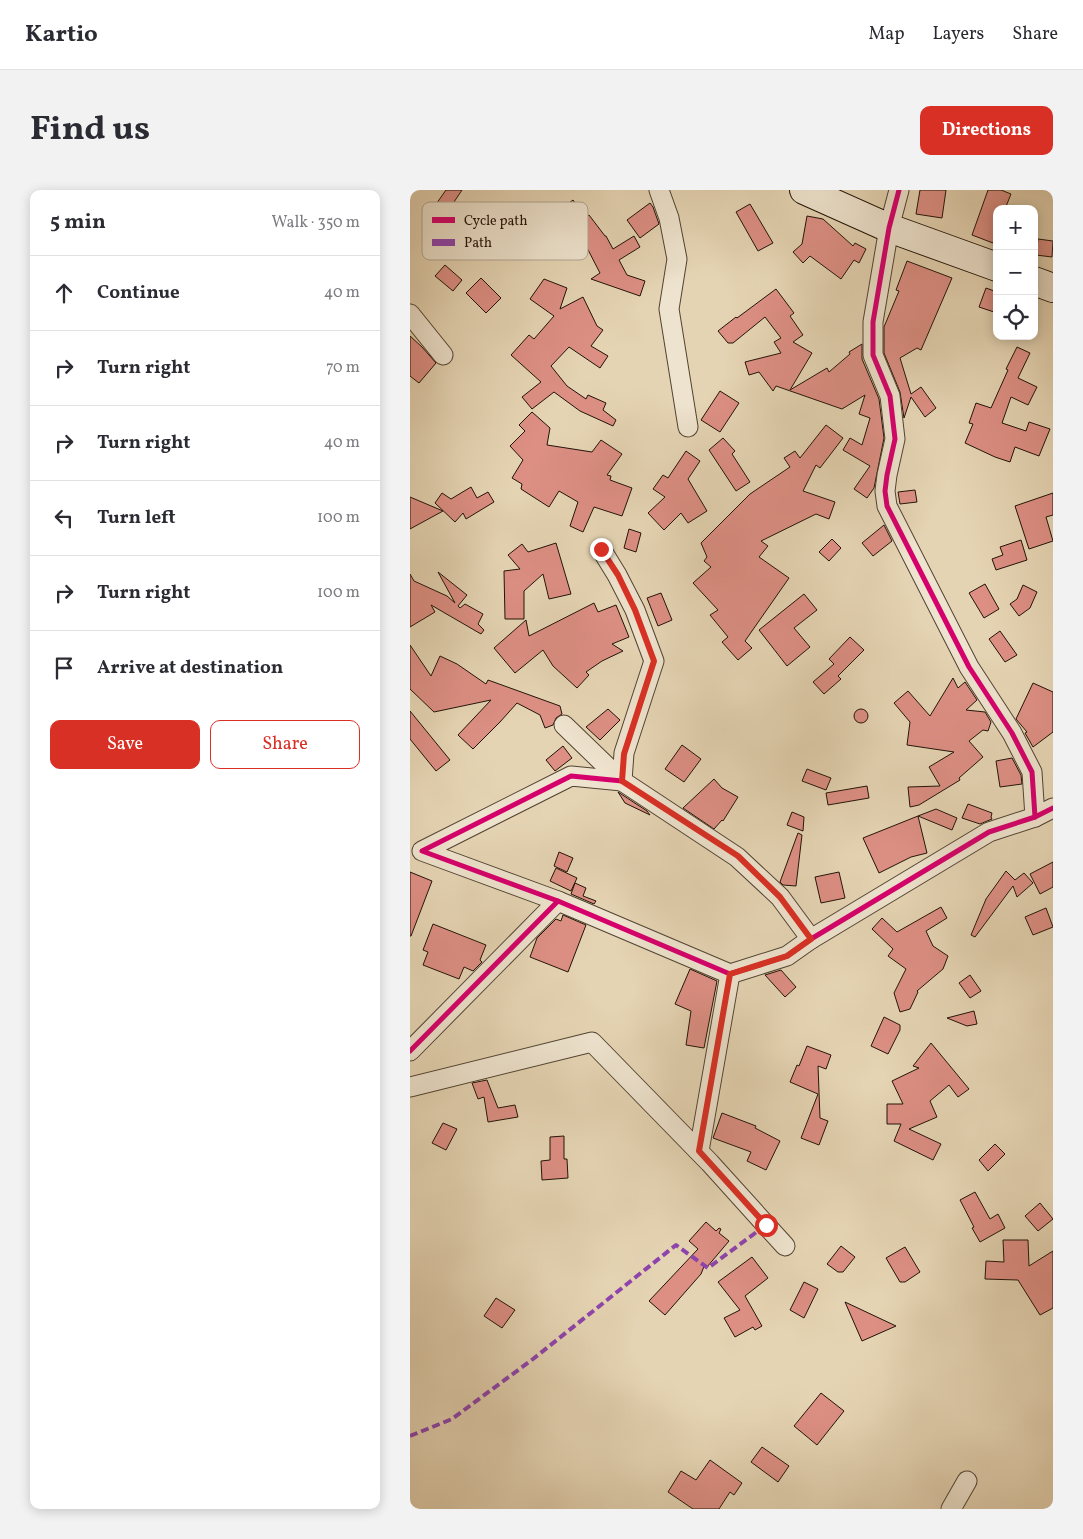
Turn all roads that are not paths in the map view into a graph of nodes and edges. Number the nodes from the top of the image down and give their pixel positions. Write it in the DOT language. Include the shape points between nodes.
graph roads {
  1 [pos="659,190"];
  2 [pos="804,190"];
  3 [pos="899,190"];
  4 [pos="889,228"];
  5 [pos="993,266"];
  6 [pos="1038,282"];
  7 [pos="1053,288"];
  8 [pos="410,314"];
  9 [pos="443,355"];
  10 [pos="688,427"];
  11 [pos="601,549"];
  12 [pos="564,725"];
  13 [pos="622,781"];
  14 [pos="1053,808"];
  15 [pos="1035,818"];
  16 [pos="416,849"];
  17 [pos="558,902"];
  18 [pos="811,939"];
  19 [pos="730,974"];
  20 [pos="410,1052"];
  21 [pos="410,1087"];
  22 [pos="699,1151"];
  23 [pos="786,1246"];
  24 [pos="967,1481"];
  25 [pos="951,1509"];
  1 -- 10 [label="street" via="669,218 677,259 669,309"];
  2 -- 4 [label="street"];
  3 -- 4 [label="street"];
  4 -- 5 [label="street"];
  4 -- 15 [label="street" via="873,322 872,355 890,396 895,439 885,491 887,506 969,667 1012,733 1032,772"];
  6 -- 7 [label="street"];
  8 -- 9 [label="street"];
  11 -- 13 [label="street" via="635,610 654,661 624,754"];
  12 -- 13 [label="street"];
  13 -- 16 [label="street" via="571,776"];
  13 -- 18 [label="street" via="738,856 780,897"];
  14 -- 15 [label="street"];
  15 -- 18 [label="street" via="989,832"];
  16 -- 17 [label="street"];
  17 -- 19 [label="street"];
  17 -- 20 [label="street"];
  18 -- 19 [label="street" via="787,956"];
  19 -- 22 [label="street"];
  21 -- 22 [label="street" via="592,1042"];
  22 -- 23 [label="street"];
  24 -- 25 [label="street"];
}
